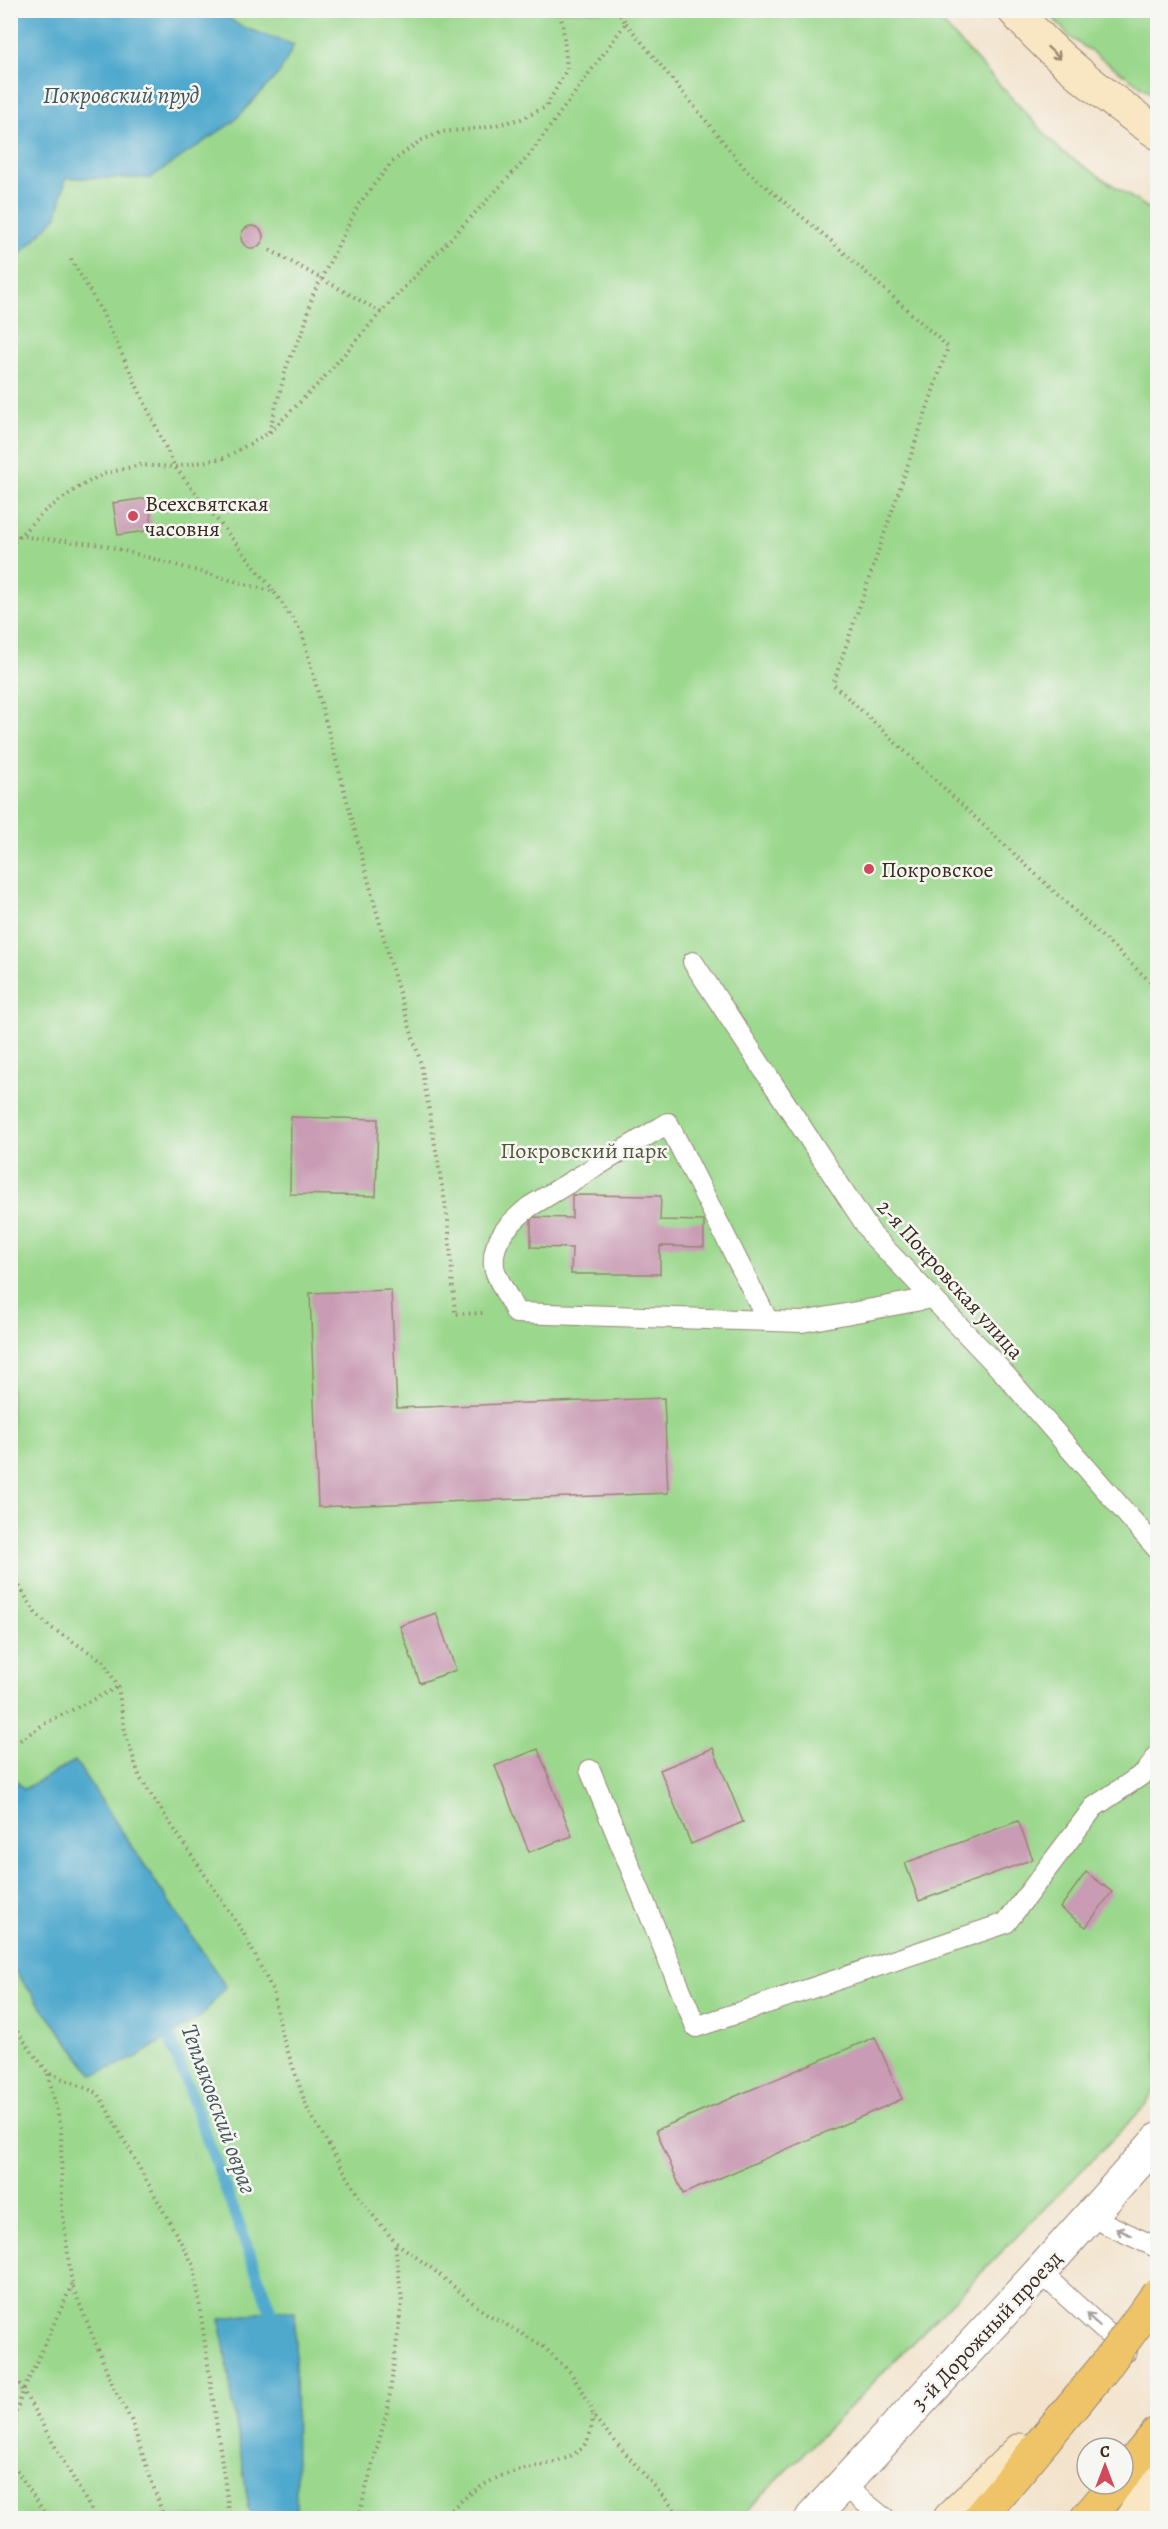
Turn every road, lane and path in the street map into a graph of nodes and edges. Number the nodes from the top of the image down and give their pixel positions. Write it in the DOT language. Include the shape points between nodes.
graph roads {
  1 [pos="559,10"];
  2 [pos="616,10"];
  3 [pos="1014,10"];
  4 [pos="626,23"];
  5 [pos="1158,133"];
  6 [pos="270,250"];
  7 [pos="71,259"];
  8 [pos="320,278"];
  9 [pos="381,312"];
  10 [pos="269,433"];
  11 [pos="176,467"];
  12 [pos="18,536"];
  13 [pos="10,546"];
  14 [pos="274,592"];
  15 [pos="693,962"];
  16 [pos="1158,989"];
  17 [pos="932,1298"];
  18 [pos="516,1313"];
  19 [pos="768,1321"];
  20 [pos="1158,1550"];
  21 [pos="10,1571"];
  22 [pos="118,1687"];
  23 [pos="10,1747"];
  24 [pos="1158,1755"];
  25 [pos="590,1770"];
  26 [pos="10,2022"];
  27 [pos="48,2073"];
  28 [pos="1158,2140"];
  29 [pos="1091,2217"];
  30 [pos="394,2242"];
  31 [pos="1158,2248"];
  32 [pos="1040,2272"];
  33 [pos="72,2285"];
  34 [pos="1158,2294"];
  35 [pos="10,2368"];
  36 [pos="1102,2369"];
  37 [pos="23,2391"];
  38 [pos="593,2416"];
  39 [pos="10,2429"];
  40 [pos="1158,2433"];
  41 [pos="10,2460"];
  42 [pos="1135,2461"];
  43 [pos="1158,2479"];
  44 [pos="842,2484"];
  45 [pos="1106,2496"];
  46 [pos="48,2518"];
  47 [pos="96,2518"];
  48 [pos="165,2518"];
  49 [pos="232,2518"];
  50 [pos="358,2518"];
  51 [pos="443,2518"];
  52 [pos="682,2518"];
  53 [pos="812,2518"];
  54 [pos="884,2518"];
  55 [pos="950,2518"];
  56 [pos="979,2518"];
  57 [pos="991,2518"];
  58 [pos="1087,2518"];
  59 [pos="1132,2518"];
  1 -- 8 [label="path" via="567,69 546,107 521,119 442,132 420,141 392,162 359,204"];
  2 -- 4 [label="path"];
  3 -- 5 [label="main road, one-way" via="1084,80"];
  4 -- 9 [label="path" via="527,158"];
  4 -- 16 [label="path" via="747,171 948,347 833,684"];
  6 -- 8 [label="path"];
  7 -- 11 [label="path" via="102,312"];
  8 -- 9 [label="path"];
  8 -- 10 [label="path" via="287,365"];
  9 -- 10 [label="path"];
  10 -- 11 [label="path" via="224,458"];
  11 -- 12 [label="path" via="140,465 103,474 61,500"];
  11 -- 14 [label="path"];
  12 -- 13 [label="path"];
  12 -- 14 [label="path" via="103,545"];
  14 -- 18 [label="path" via="302,633 421,1064 445,1198 455,1314"];
  15 -- 17 [label="lane, 2-я Покровская улица" via="873,1236"];
  17 -- 19 [label="lane" via="802,1322"];
  17 -- 20 [label="lane, 2-я Покровская улица" via="1002,1371"];
  18 -- 19 [label="lane"];
  18 -- 19 [label="lane" via="494,1267 497,1242 510,1223 529,1207 668,1123"];
  21 -- 22 [label="path" via="36,1614 103,1661"];
  22 -- 23 [label="path" via="44,1724"];
  22 -- 30 [label="path" via="125,1731 140,1778 243,1932 273,1991 282,2035 307,2108 363,2203"];
  24 -- 25 [label="lane" via="1146,1772 1094,1807 1006,1923 696,2027"];
  26 -- 27 [label="path"];
  27 -- 33 [label="path" via="61,2128 62,2208"];
  27 -- 49 [label="path" via="98,2093 195,2266"];
  28 -- 29 [label="street, 3-й Дорожный проезд"];
  31 -- 29 [label="lane, one-way"];
  29 -- 32 [label="street, 3-й Дорожный проезд"];
  30 -- 38 [label="path" via="484,2312 543,2346 571,2373"];
  30 -- 50 [label="path" via="402,2302 388,2408"];
  32 -- 44 [label="street, 3-й Дорожный проезд"];
  57 -- 32 [label="lane, one-way" via="1132,2355"];
  33 -- 37 [label="path"];
  33 -- 48 [label="path" via="131,2421"];
  34 -- 36 [label="main road, bridge"];
  35 -- 37 [label="path"];
  36 -- 55 [label="main road"];
  36 -- 56 [label="main road"];
  37 -- 39 [label="path"];
  37 -- 47 [label="path"];
  38 -- 51 [label="path" via="588,2440 570,2456 485,2484"];
  38 -- 52 [label="path"];
  40 -- 42 [label="main road"];
  41 -- 46 [label="path"];
  43 -- 59 [label="main road"];
  44 -- 53 [label="street, 3-й Дорожный проезд"];
  44 -- 54 [label="lane"];
  45 -- 58 [label="main road"];
}
